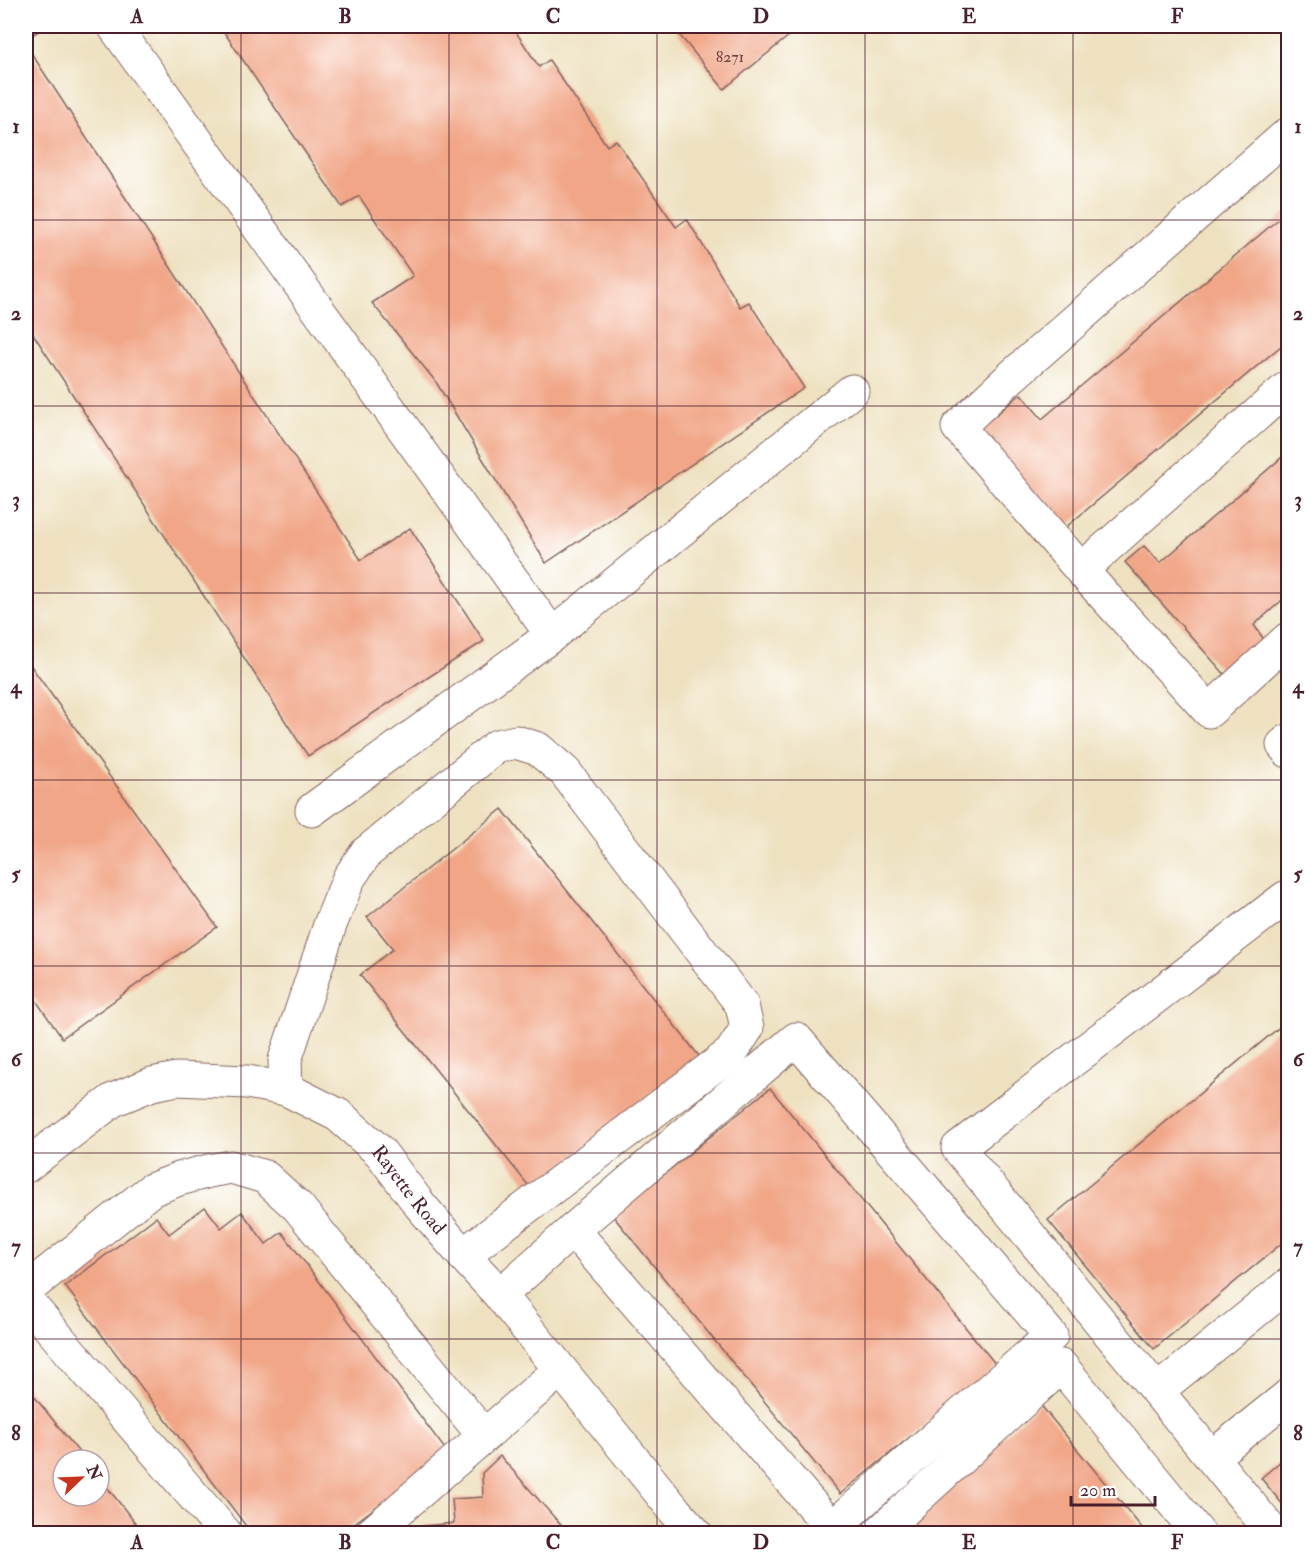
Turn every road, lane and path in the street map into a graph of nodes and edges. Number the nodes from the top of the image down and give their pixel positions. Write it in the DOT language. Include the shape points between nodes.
graph roads {
  1 [pos="114,26"];
  2 [pos="1288,134"];
  3 [pos="1288,387"];
  4 [pos="852,391"];
  5 [pos="1081,570"];
  6 [pos="552,635"];
  7 [pos="1288,639"];
  8 [pos="1288,741"];
  9 [pos="1288,751"];
  10 [pos="312,810"];
  11 [pos="1288,902"];
  12 [pos="286,1089"];
  13 [pos="26,1166"];
  14 [pos="573,1230"];
  15 [pos="462,1255"];
  16 [pos="1288,1285"];
  17 [pos="26,1290"];
  18 [pos="501,1295"];
  19 [pos="26,1300"];
  20 [pos="561,1370"];
  21 [pos="1158,1391"];
  22 [pos="1288,1396"];
  23 [pos="484,1436"];
  24 [pos="1212,1457"];
  25 [pos="220,1531"];
  26 [pos="830,1531"];
  27 [pos="370,1533"];
  28 [pos="696,1533"];
  29 [pos="878,1533"];
  30 [pos="1199,1533"];
  31 [pos="1274,1533"];
  1 -- 6 [label="street"];
  2 -- 5 [label="street" via="958,427"];
  3 -- 5 [label="street"];
  4 -- 6 [label="street"];
  5 -- 7 [label="street" via="1209,711"];
  6 -- 10 [label="street"];
  8 -- 9 [label="street" via="1283,745"];
  11 -- 21 [label="street" via="1285,898 958,1148"];
  12 -- 13 [label="street, Rayette Road" via="209,1080 177,1079 152,1084 113,1100"];
  12 -- 15 [label="street, Rayette Road" via="338,1115 380,1152"];
  12 -- 15 [label="street" via="285,1060 319,958 349,878 366,854 497,746 516,742 538,749 565,772 742,1005 747,1028 731,1053"];
  14 -- 18 [label="street"];
  14 -- 26 [label="street"];
  14 -- 26 [label="street" via="796,1040 1051,1336"];
  15 -- 18 [label="street, Rayette Road"];
  16 -- 21 [label="street"];
  17 -- 23 [label="street" via="151,1190 231,1167 265,1177 298,1207"];
  18 -- 20 [label="street, Rayette Road"];
  19 -- 25 [label="street"];
  20 -- 23 [label="street"];
  20 -- 28 [label="street, Rayette Road"];
  21 -- 24 [label="street"];
  22 -- 24 [label="street"];
  23 -- 27 [label="street"];
  24 -- 31 [label="street"];
  29 -- 30 [label="street" via="1061,1366"];
}
